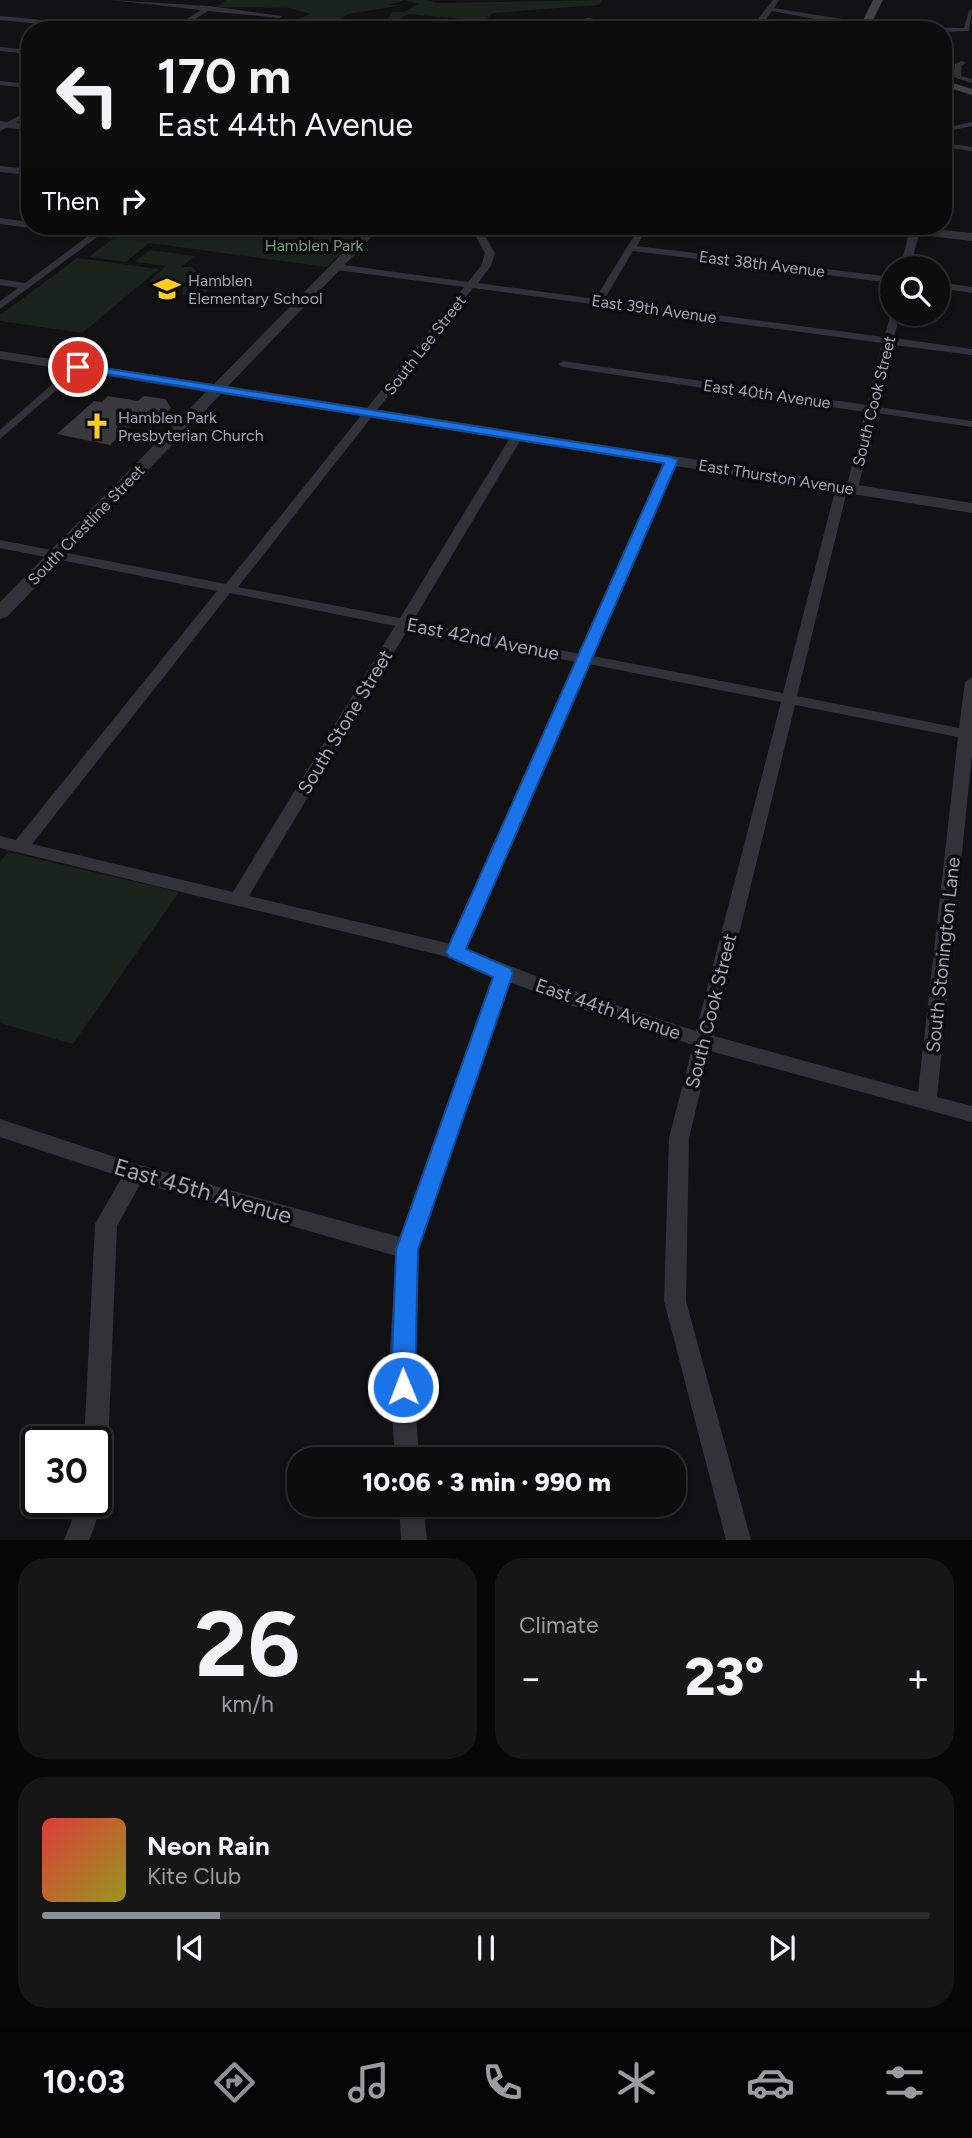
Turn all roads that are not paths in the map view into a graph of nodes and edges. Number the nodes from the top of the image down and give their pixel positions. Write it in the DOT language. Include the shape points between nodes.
graph roads {
  1 [pos="114,0"];
  2 [pos="224,0"];
  3 [pos="776,0"];
  4 [pos="878,0"];
  5 [pos="208,9"];
  6 [pos="770,9"];
  7 [pos="972,11"];
  8 [pos="279,16"];
  9 [pos="0,18"];
  10 [pos="32,21"];
  11 [pos="188,21"];
  12 [pos="760,21"];
  13 [pos="833,21"];
  14 [pos="870,21"];
  15 [pos="952,30"];
  16 [pos="0,48"];
  17 [pos="21,50"];
  18 [pos="962,63"];
  19 [pos="0,83"];
  20 [pos="21,85"];
  21 [pos="952,86"];
  22 [pos="971,87"];
  23 [pos="21,117"];
  24 [pos="972,124"];
  25 [pos="3,126"];
  26 [pos="21,127"];
  27 [pos="952,128"];
  28 [pos="952,146"];
  29 [pos="972,149"];
  30 [pos="0,169"];
  31 [pos="21,171"];
  32 [pos="0,221"];
  33 [pos="21,224"];
  34 [pos="952,234"];
  35 [pos="95,235"];
  36 [pos="367,235"];
  37 [pos="480,235"];
  38 [pos="639,235"];
  39 [pos="913,235"];
  40 [pos="972,237"];
  41 [pos="631,248"];
  42 [pos="908,256"];
  43 [pos="337,267"];
  44 [pos="880,279"];
  45 [pos="0,282"];
  46 [pos="472,285"];
  47 [pos="26,286"];
  48 [pos="950,287"];
  49 [pos="972,290"];
  50 [pos="598,302"];
  51 [pos="0,306"];
  52 [pos="892,326"];
  53 [pos="889,341"];
  54 [pos="972,352"];
  55 [pos="0,355"];
  56 [pos="563,364"];
  57 [pos="78,367"];
  58 [pos="218,389"];
  59 [pos="871,409"];
  60 [pos="371,413"];
  61 [pos="972,424"];
  62 [pos="0,436"];
  63 [pos="517,436"];
  64 [pos="671,460"];
  65 [pos="847,488"];
  66 [pos="972,508"];
  67 [pos="0,544"];
  68 [pos="58,555"];
  69 [pos="227,589"];
  70 [pos="0,613"];
  71 [pos="404,623"];
  72 [pos="585,659"];
  73 [pos="972,682"];
  74 [pos="789,699"];
  75 [pos="967,734"];
  76 [pos="0,842"];
  77 [pos="20,847"];
  78 [pos="237,900"];
  79 [pos="456,952"];
  80 [pos="503,973"];
  81 [pos="703,1041"];
  82 [pos="927,1102"];
  83 [pos="972,1114"];
  84 [pos="0,1128"];
  85 [pos="136,1173"];
  86 [pos="407,1250"];
  87 [pos="97,1426"];
  88 [pos="406,1447"];
  89 [pos="84,1517"];
  90 [pos="412,1517"];
  91 [pos="76,1539"];
  92 [pos="414,1539"];
  93 [pos="739,1539"];
  1 -- 5 [label="street"];
  2 -- 5 [label="street"];
  3 -- 6 [label="street"];
  4 -- 14 [label="main road"];
  5 -- 8 [label="street"];
  5 -- 11 [label="street"];
  6 -- 12 [label="street"];
  6 -- 13 [label="street"];
  7 -- 15 [label="street" via="964,31"];
  9 -- 10 [label="street"];
  16 -- 17 [label="street"];
  18 -- 22 [label="street" via="957,77"];
  19 -- 20 [label="street"];
  21 -- 22 [label="main road"];
  23 -- 25 [label="street"];
  24 -- 27 [label="street"];
  25 -- 26 [label="street"];
  28 -- 29 [label="street"];
  30 -- 31 [label="street"];
  32 -- 33 [label="street"];
  34 -- 40 [label="street"];
  35 -- 47 [label="street"];
  36 -- 43 [label="street, South Crestline Street"];
  37 -- 46 [label="street, South Lee Street" via="490,253"];
  38 -- 41 [label="street"];
  39 -- 42 [label="street"];
  41 -- 44 [label="street, East 38th Avenue"];
  41 -- 50 [label="street"];
  43 -- 46 [label="street, East 39th Avenue"];
  43 -- 58 [label="street, South Crestline Street"];
  45 -- 47 [label="street"];
  46 -- 50 [label="street, East 39th Avenue"];
  46 -- 60 [label="street, South Lee Street"];
  47 -- 51 [label="street"];
  48 -- 49 [label="street"];
  50 -- 53 [label="street, East 39th Avenue"];
  52 -- 53 [label="street, South Cook Street"];
  53 -- 54 [label="street, East 39th Avenue"];
  53 -- 59 [label="street, South Cook Street"];
  55 -- 57 [label="street, East Thurston Avenue"];
  56 -- 59 [label="street, East 40th Avenue"];
  57 -- 58 [label="street, East Thurston Avenue"];
  57 -- 62 [label="street"];
  58 -- 60 [label="street, East Thurston Avenue"];
  58 -- 68 [label="street, South Crestline Street"];
  59 -- 61 [label="street, East 40th Avenue"];
  59 -- 65 [label="street, South Cook Street"];
  60 -- 63 [label="street, East Thurston Avenue"];
  60 -- 69 [label="street, South Lee Street"];
  63 -- 64 [label="street, East Thurston Avenue"];
  63 -- 71 [label="street, South Stone Street"];
  64 -- 65 [label="street, East Thurston Avenue"];
  64 -- 72 [label="street"];
  65 -- 66 [label="street, East Thurston Avenue"];
  65 -- 74 [label="street, South Cook Street"];
  67 -- 68 [label="street, East 42nd Avenue"];
  68 -- 69 [label="street, East 42nd Avenue"];
  68 -- 70 [label="street, South Crestline Street"];
  69 -- 71 [label="street, East 42nd Avenue"];
  69 -- 77 [label="street, South Lee Street"];
  71 -- 72 [label="street, East 42nd Avenue"];
  71 -- 78 [label="street, South Stone Street"];
  72 -- 74 [label="street, East 42nd Avenue"];
  72 -- 79 [label="street"];
  73 -- 75 [label="street, South Stonington Lane"];
  74 -- 75 [label="street, East 42nd Avenue"];
  74 -- 81 [label="street, South Cook Street"];
  75 -- 82 [label="street, South Stonington Lane"];
  76 -- 77 [label="street, East 44th Avenue"];
  77 -- 78 [label="street, East 44th Avenue"];
  78 -- 79 [label="street, East 44th Avenue"];
  79 -- 80 [label="street, East 44th Avenue"];
  80 -- 81 [label="street, East 44th Avenue"];
  80 -- 86 [label="street"];
  81 -- 82 [label="street, East 44th Avenue"];
  81 -- 93 [label="street, South Cook Street" via="680,1138 675,1301"];
  82 -- 83 [label="street, East 44th Avenue"];
  84 -- 85 [label="street, East 45th Avenue"];
  85 -- 86 [label="street, East 45th Avenue"];
  85 -- 87 [label="street" via="106,1224"];
  86 -- 88 [label="street" via="401,1363"];
  89 -- 91 [label="street"];
  90 -- 92 [label="street"];
}
